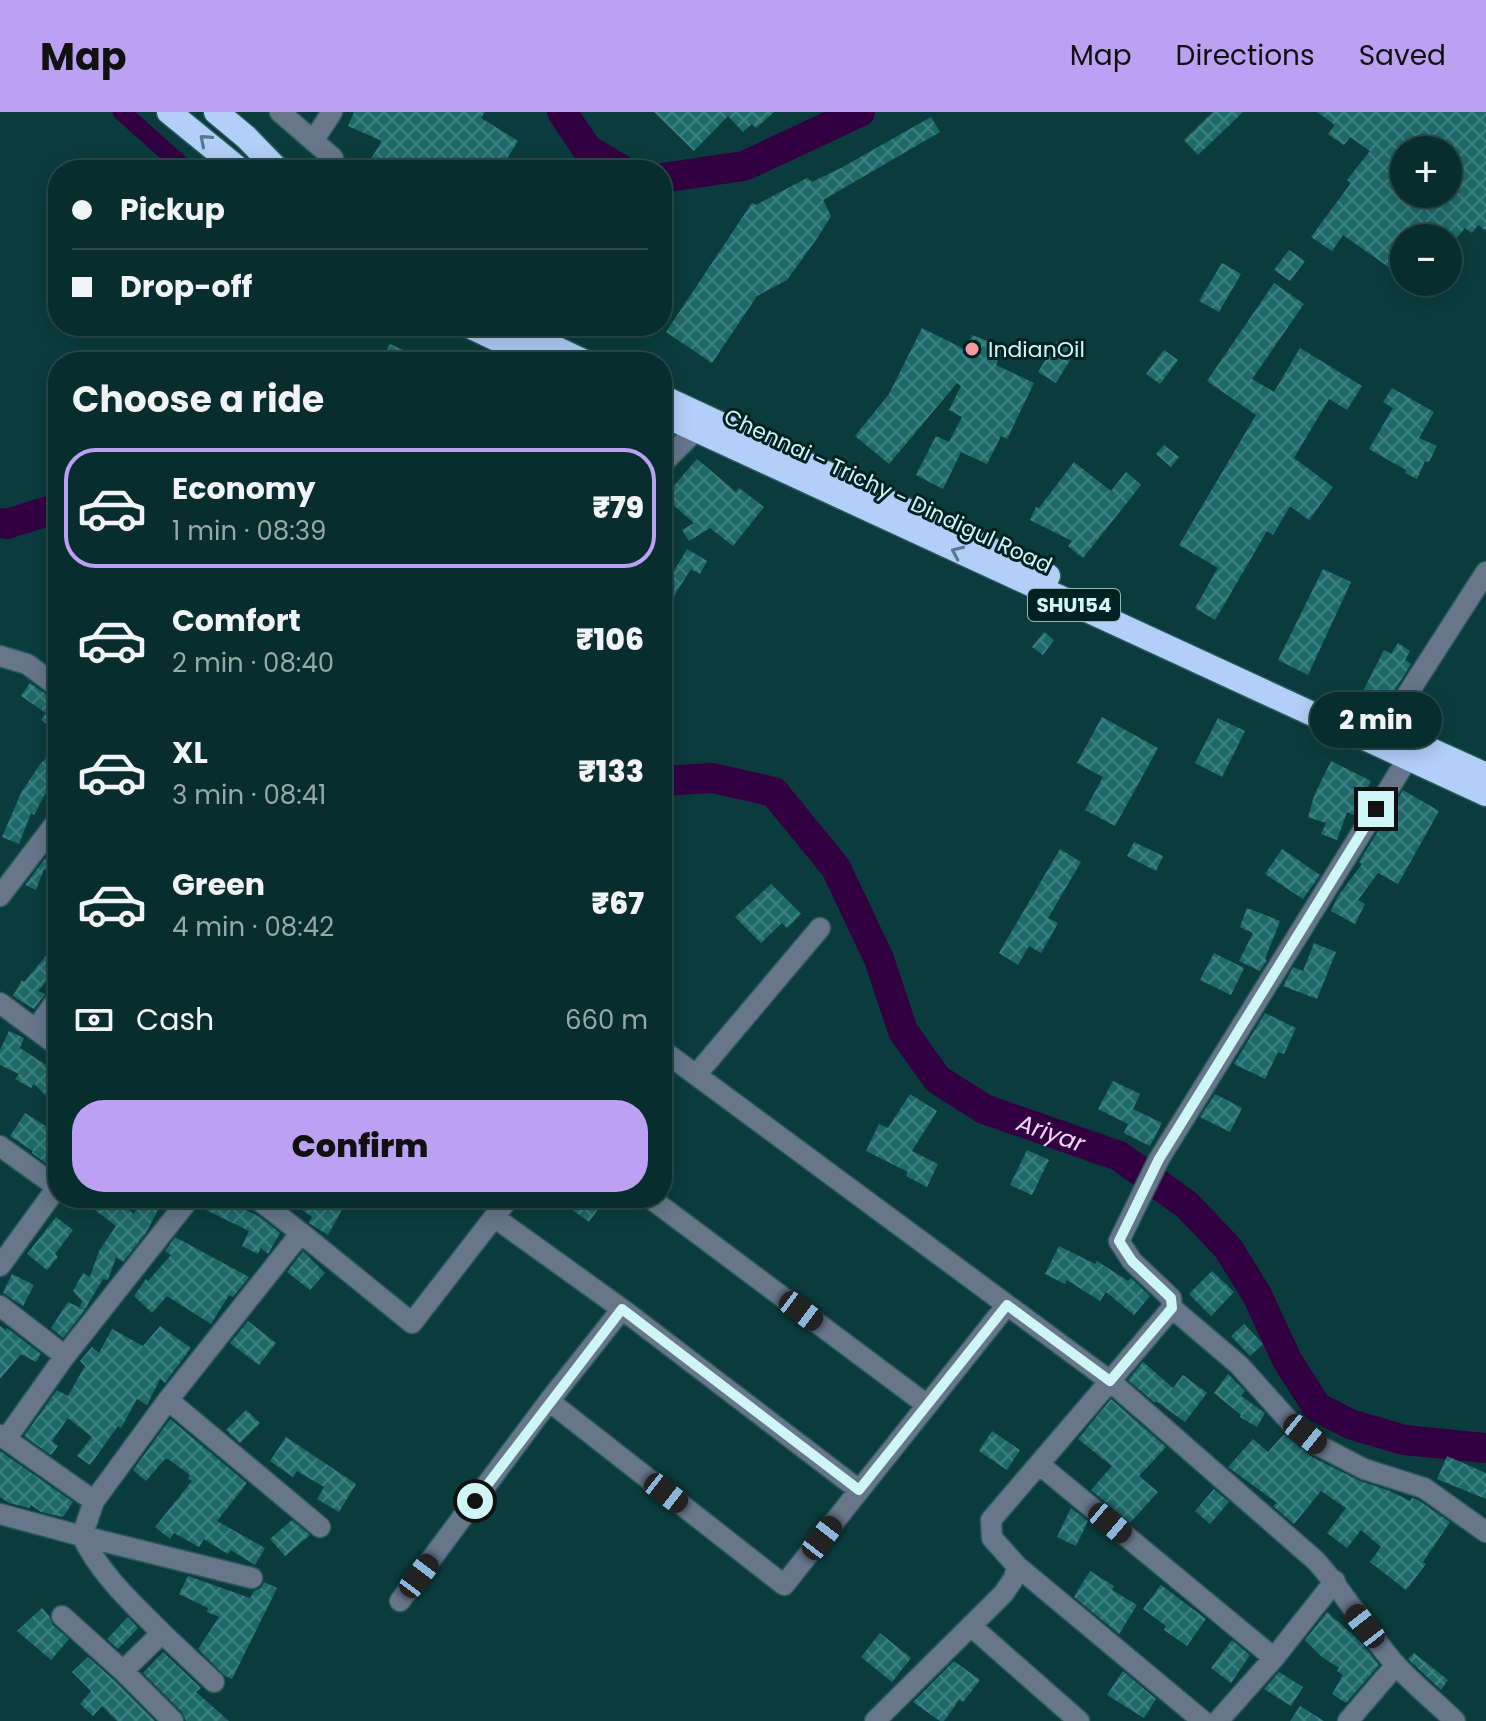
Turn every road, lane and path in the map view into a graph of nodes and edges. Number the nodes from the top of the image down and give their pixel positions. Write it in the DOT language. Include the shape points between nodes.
graph roads {
  1 [pos="169,112"];
  2 [pos="216,112"];
  3 [pos="280,112"];
  4 [pos="332,112"];
  5 [pos="313,141"];
  6 [pos="228,160"];
  7 [pos="268,160"];
  8 [pos="332,160"];
  9 [pos="490,336"];
  10 [pos="530,336"];
  11 [pos="524,352"];
  12 [pos="564,352"];
  13 [pos="672,404"];
  14 [pos="672,416"];
  15 [pos="700,423"];
  16 [pos="672,453"];
  17 [pos="1486,572"];
  18 [pos="1468,602"];
  19 [pos="1486,614"];
  20 [pos="0,656"];
  21 [pos="48,680"];
  22 [pos="1385,729"];
  23 [pos="1408,758"];
  24 [pos="1486,775"];
  25 [pos="1486,794"];
  26 [pos="48,833"];
  27 [pos="0,896"];
  28 [pos="820,928"];
  29 [pos="0,1003"];
  30 [pos="48,1012"];
  31 [pos="36,1029"];
  32 [pos="48,1038"];
  33 [pos="672,1057"];
  34 [pos="696,1075"];
  35 [pos="0,1146"];
  36 [pos="48,1180"];
  37 [pos="48,1201"];
  38 [pos="182,1208"];
  39 [pos="280,1208"];
  40 [pos="501,1208"];
  41 [pos="663,1208"];
  42 [pos="494,1217"];
  43 [pos="301,1233"];
  44 [pos="1,1264"];
  45 [pos="1007,1305"];
  46 [pos="0,1306"];
  47 [pos="1172,1308"];
  48 [pos="622,1309"];
  49 [pos="65,1356"];
  50 [pos="1110,1381"];
  51 [pos="168,1400"];
  52 [pos="549,1401"];
  53 [pos="927,1405"];
  54 [pos="3,1437"];
  55 [pos="1040,1465"];
  56 [pos="859,1490"];
  57 [pos="94,1501"];
  58 [pos="0,1514"];
  59 [pos="320,1527"];
  60 [pos="1486,1532"];
  61 [pos="82,1536"];
  62 [pos="1017,1566"];
  63 [pos="252,1578"];
  64 [pos="1335,1581"];
  65 [pos="400,1601"];
  66 [pos="62,1616"];
  67 [pos="971,1626"];
  68 [pos="162,1633"];
  69 [pos="1274,1658"];
  70 [pos="1396,1665"];
  71 [pos="123,1671"];
  72 [pos="214,1682"];
  73 [pos="1070,1718"];
  74 [pos="173,1721"];
  75 [pos="875,1721"];
  76 [pos="1203,1721"];
  77 [pos="1218,1721"];
  78 [pos="1348,1721"];
  79 [pos="1455,1721"];
  6 -- 1 [label="highway, one-way"];
  2 -- 7 [label="highway"];
  3 -- 5 [label="street"];
  4 -- 5 [label="street"];
  5 -- 8 [label="street"];
  9 -- 11 [label="highway"];
  10 -- 12 [label="highway"];
  13 -- 15 [label="highway, Chennai - Trichy - Dindigul Road"];
  14 -- 15 [label="highway, Chennai - Trichy - Dindigul Road / SHU154"];
  15 -- 16 [label="street"];
  15 -- 22 [label="highway, Chennai - Trichy - Dindigul Road"];
  23 -- 15 [label="highway, Chennai - Trichy - Dindigul Road / SHU154, one-way"];
  17 -- 18 [label="street"];
  18 -- 19 [label="street"];
  18 -- 22 [label="street"];
  20 -- 21 [label="street" via="27,664"];
  22 -- 24 [label="highway, Chennai - Trichy - Dindigul Road"];
  23 -- 25 [label="highway, Chennai - Trichy - Dindigul Road / SHU154"];
  23 -- 47 [label="street" via="1159,1159 1119,1241 1171,1298"];
  26 -- 27 [label="street"];
  28 -- 34 [label="street"];
  29 -- 31 [label="street"];
  30 -- 31 [label="street"];
  31 -- 32 [label="street"];
  33 -- 34 [label="street"];
  34 -- 45 [label="street"];
  35 -- 36 [label="street"];
  37 -- 44 [label="street"];
  38 -- 49 [label="street"];
  39 -- 43 [label="street"];
  40 -- 42 [label="street"];
  41 -- 53 [label="street"];
  42 -- 43 [label="street" via="412,1323"];
  42 -- 48 [label="street"];
  43 -- 51 [label="street"];
  45 -- 50 [label="street"];
  45 -- 53 [label="street"];
  46 -- 49 [label="street"];
  47 -- 50 [label="street"];
  47 -- 60 [label="street" via="1239,1365 1318,1445 1364,1469 1424,1488"];
  48 -- 52 [label="street"];
  48 -- 56 [label="street"];
  49 -- 54 [label="street"];
  50 -- 55 [label="street"];
  50 -- 64 [label="street"];
  51 -- 57 [label="street"];
  51 -- 59 [label="street"];
  52 -- 56 [label="street" via="784,1585"];
  52 -- 65 [label="street"];
  53 -- 56 [label="street"];
  54 -- 57 [label="street"];
  55 -- 62 [label="street" via="991,1520 992,1538"];
  55 -- 69 [label="street"];
  57 -- 61 [label="street"];
  58 -- 61 [label="street"];
  61 -- 63 [label="street"];
  61 -- 68 [label="street" via="92,1558"];
  62 -- 67 [label="street" via="1004,1593"];
  62 -- 76 [label="street"];
  64 -- 69 [label="street"];
  64 -- 70 [label="street"];
  66 -- 71 [label="street"];
  67 -- 73 [label="street"];
  67 -- 75 [label="street"];
  68 -- 71 [label="street"];
  68 -- 72 [label="street"];
  69 -- 77 [label="street"];
  70 -- 78 [label="street"];
  70 -- 79 [label="street"];
  71 -- 74 [label="street"];
}
